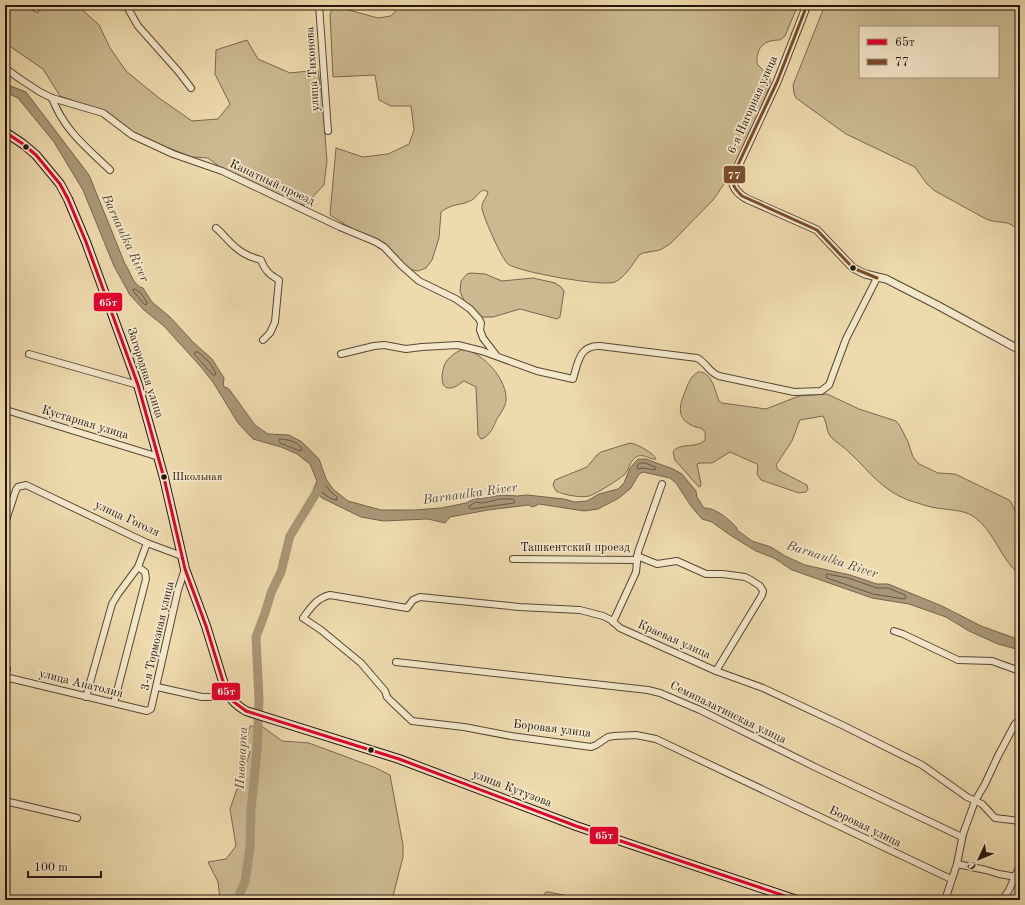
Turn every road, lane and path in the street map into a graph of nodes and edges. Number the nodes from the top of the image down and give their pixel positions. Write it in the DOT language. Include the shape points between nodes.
graph roads {
  1 [pos="126,5"];
  2 [pos="319,5"];
  3 [pos="807,5"];
  4 [pos="5,68"];
  5 [pos="191,88"];
  6 [pos="52,98"];
  7 [pos="328,131"];
  8 [pos="5,132"];
  9 [pos="110,170"];
  10 [pos="216,228"];
  11 [pos="877,278"];
  12 [pos="264,340"];
  13 [pos="1020,350"];
  14 [pos="29,354"];
  15 [pos="341,354"];
  16 [pos="497,357"];
  17 [pos="138,385"];
  18 [pos="6,410"];
  19 [pos="159,457"];
  20 [pos="662,484"];
  21 [pos="5,522"];
  22 [pos="147,543"];
  23 [pos="182,556"];
  24 [pos="637,558"];
  25 [pos="513,559"];
  26 [pos="138,566"];
  27 [pos="185,569"];
  28 [pos="303,618"];
  29 [pos="613,622"];
  30 [pos="894,631"];
  31 [pos="396,662"];
  32 [pos="5,667"];
  33 [pos="716,671"];
  34 [pos="1020,672"];
  35 [pos="5,677"];
  36 [pos="157,687"];
  37 [pos="226,691"];
  38 [pos="86,697"];
  39 [pos="114,703"];
  40 [pos="151,709"];
  41 [pos="1020,719"];
  42 [pos="5,800"];
  43 [pos="975,801"];
  44 [pos="76,818"];
  45 [pos="1020,821"];
  46 [pos="962,837"];
  47 [pos="957,864"];
  48 [pos="1020,865"];
  49 [pos="1017,878"];
  50 [pos="951,879"];
  51 [pos="797,900"];
  52 [pos="946,900"];
  53 [pos="1002,900"];
  1 -- 5 [label="street" via="138,26"];
  2 -- 7 [label="street, улица Тихонова"];
  3 -- 11 [label="street, 6-я Нагорная улица" via="777,82 732,182 742,196 818,230 853,268"];
  4 -- 6 [label="street, Канатный проезд"];
  6 -- 9 [label="street" via="74,136"];
  6 -- 16 [label="street, Канатный проезд" via="103,113 132,136 222,171 376,242 419,281 456,299 470,309 481,323 483,338"];
  8 -- 17 [label="main road, Загородная улица" via="36,155 60,184 68,199"];
  10 -- 12 [label="street" via="248,257 261,260 271,276 279,280 275,322"];
  11 -- 13 [label="street" via="886,279"];
  11 -- 16 [label="street" via="846,339 828,385 821,391 794,392 719,376 697,358 600,346 585,349 573,379 537,371"];
  14 -- 17 [label="street"];
  15 -- 16 [label="street" via="384,345 406,349 458,345"];
  17 -- 19 [label="main road, Загородная улица"];
  18 -- 19 [label="street, Кустарная улица"];
  19 -- 23 [label="main road, Загородная улица"];
  20 -- 24 [label="street"];
  21 -- 22 [label="street, улица Гоголя" via="16,490 22,486 30,487"];
  22 -- 23 [label="street, улица Гоголя"];
  22 -- 26 [label="street"];
  23 -- 27 [label="main road"];
  24 -- 25 [label="street, Ташкентский проезд"];
  24 -- 29 [label="street" via="636,572"];
  24 -- 33 [label="street, Ташкентский проезд" via="657,564 677,561 706,574 745,577 760,586 763,592"];
  26 -- 38 [label="street" via="112,604"];
  26 -- 39 [label="street" via="145,572 146,579"];
  27 -- 36 [label="street, 3-я Тормозная улица"];
  27 -- 37 [label="main road"];
  28 -- 29 [label="street, Краевая улица" via="316,602 323,597 334,595 408,608 413,600 420,597 580,610 599,614"];
  28 -- 50 [label="street, Боровая улица" via="361,663 386,691 387,697 412,721 591,747 614,736 636,735 656,739"];
  29 -- 33 [label="street, Краевая улица" via="620,628"];
  30 -- 34 [label="street" via="958,660 992,661"];
  31 -- 46 [label="street, Семипалатинская улица" via="660,693"];
  32 -- 35 [label="street"];
  33 -- 43 [label="street, Краевая улица" via="763,688 914,760"];
  35 -- 38 [label="street, улица Анатолия"];
  36 -- 37 [label="street" via="202,697 213,697"];
  36 -- 40 [label="street, 3-я Тормозная улица"];
  37 -- 51 [label="main road, улица Кутузова" via="237,706 246,711 399,759 576,826"];
  38 -- 39 [label="street, улица Анатолия"];
  39 -- 40 [label="street, улица Анатолия" via="147,711"];
  41 -- 43 [label="street"];
  42 -- 44 [label="street"];
  43 -- 45 [label="street, Краевая улица" via="982,804 995,818"];
  43 -- 46 [label="street"];
  46 -- 47 [label="street"];
  47 -- 49 [label="street"];
  47 -- 50 [label="street"];
  48 -- 49 [label="street"];
  49 -- 53 [label="street"];
  50 -- 52 [label="street"];
}
